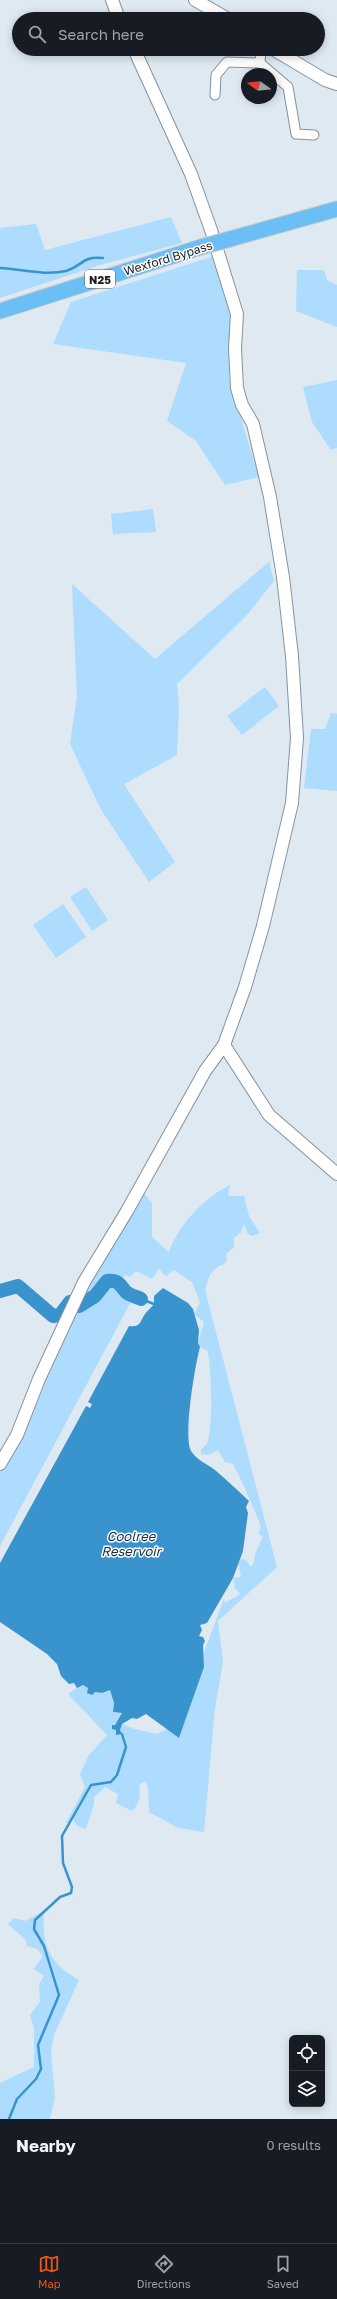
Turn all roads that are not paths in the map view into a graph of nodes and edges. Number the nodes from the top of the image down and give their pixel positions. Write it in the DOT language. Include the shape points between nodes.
graph roads {
  1 [pos="112,0"];
  2 [pos="195,0"];
  3 [pos="116,12"];
  4 [pos="216,12"];
  5 [pos="137,56"];
  6 [pos="261,56"];
  7 [pos="285,56"];
  8 [pos="260,63"];
  9 [pos="337,84"];
  10 [pos="215,95"];
  11 [pos="314,135"];
  12 [pos="337,209"];
  13 [pos="0,311"];
  14 [pos="224,1045"];
  15 [pos="337,1174"];
  16 [pos="0,1464"];
  1 -- 3 [label="street"];
  2 -- 4 [label="street"];
  5 -- 14 [label="street" via="191,174 234,301 237,314 237,388 252,424 270,497 292,656 297,738 292,803 246,987"];
  6 -- 8 [label="street"];
  7 -- 9 [label="street" via="325,80"];
  8 -- 10 [label="street" via="227,62 216,75"];
  8 -- 11 [label="street" via="288,87 296,134"];
  12 -- 13 [label="highway, Wexford Bypass / N25, bridge" via="201,247"];
  14 -- 15 [label="street" via="269,1115"];
  14 -- 16 [label="street" via="205,1071 127,1212 84,1282 39,1379 17,1435"];
}
